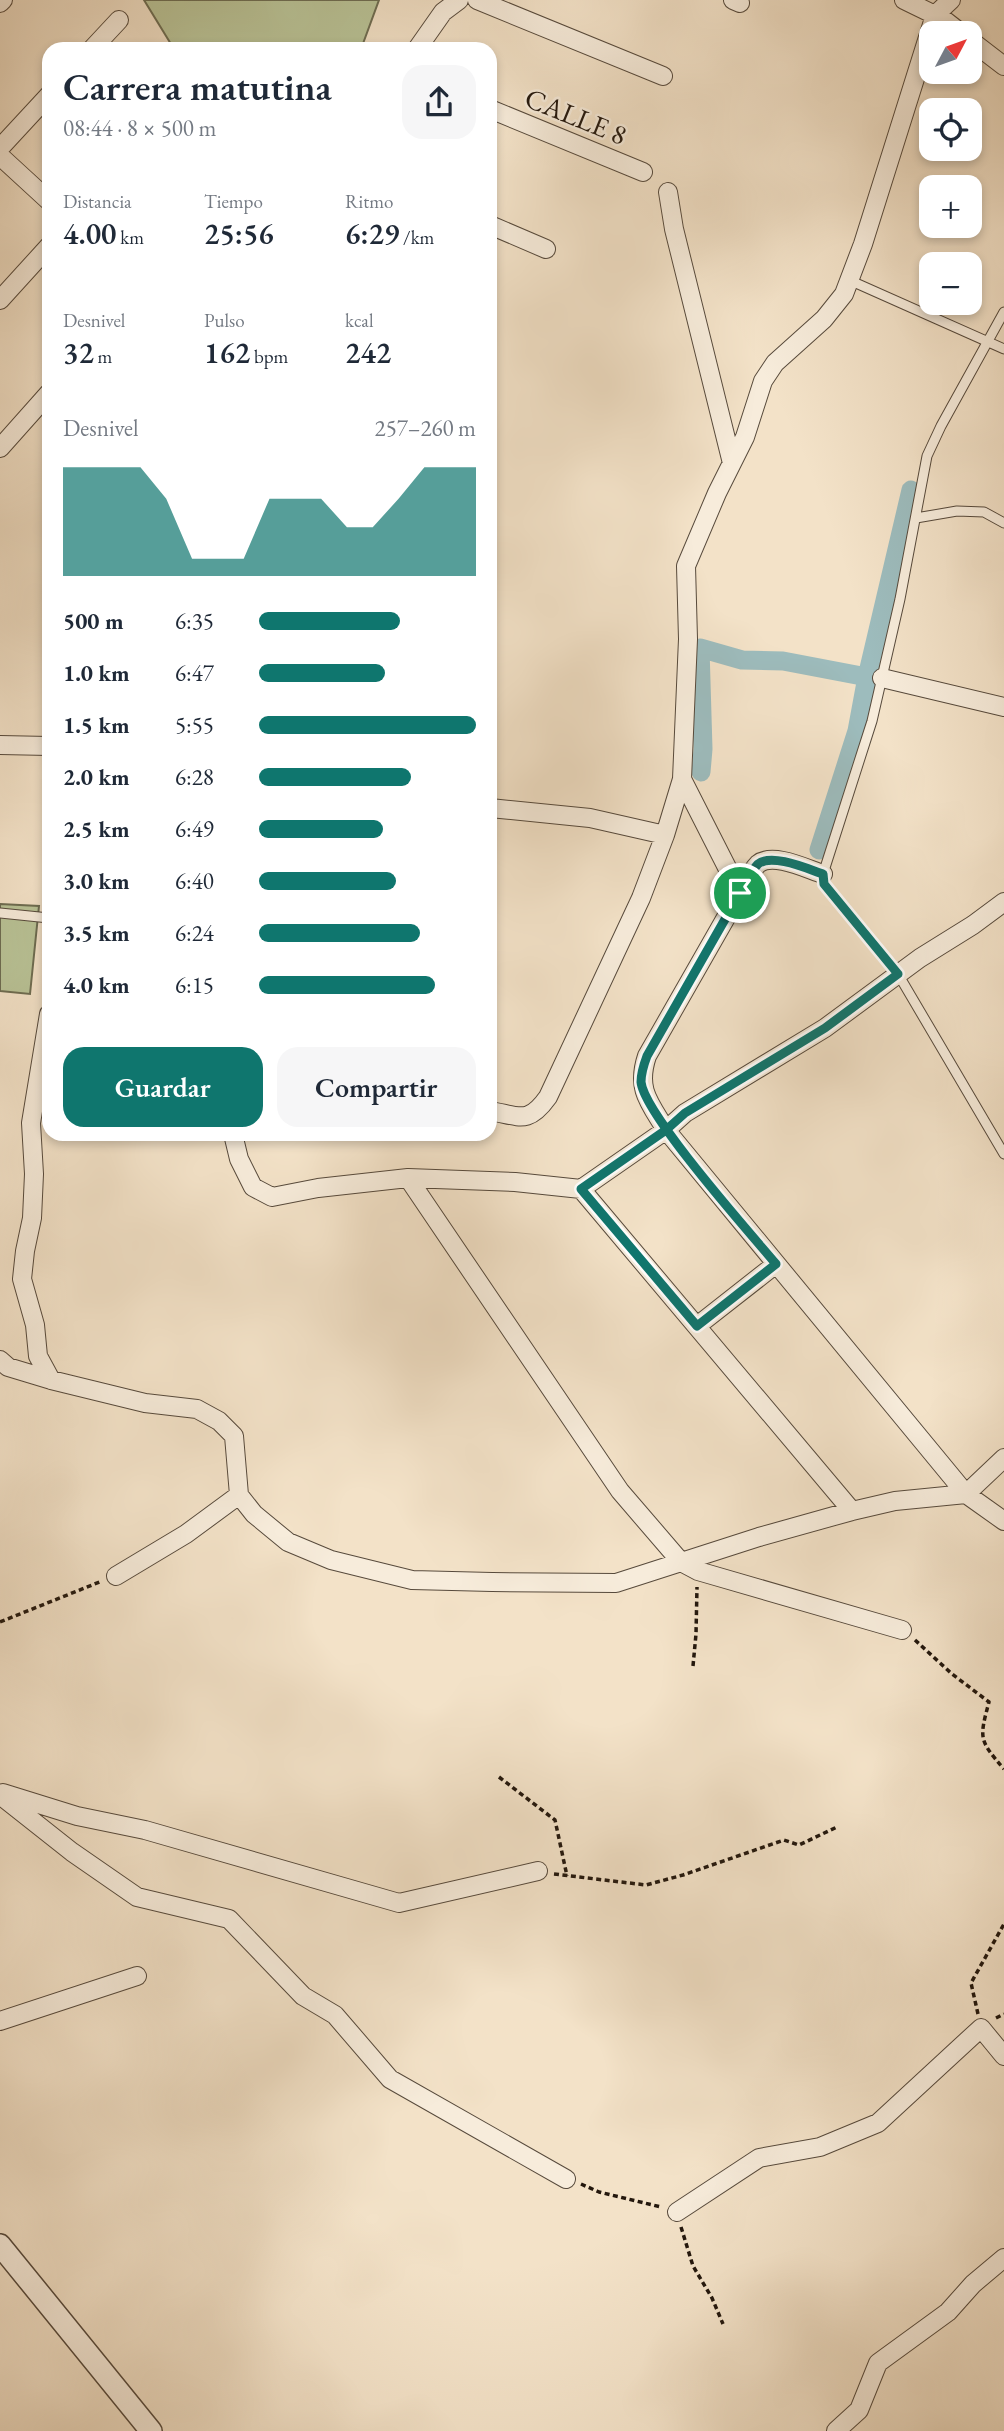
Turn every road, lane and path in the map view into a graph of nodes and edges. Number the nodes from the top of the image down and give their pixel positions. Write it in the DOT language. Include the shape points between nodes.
graph roads {
  1 [pos="459,0"];
  2 [pos="477,0"];
  3 [pos="904,0"];
  4 [pos="951,0"];
  5 [pos="935,16"];
  6 [pos="119,20"];
  7 [pos="943,21"];
  8 [pos="99,42"];
  9 [pos="422,42"];
  10 [pos="982,49"];
  11 [pos="1004,66"];
  12 [pos="663,76"];
  13 [pos="42,103"];
  14 [pos="497,112"];
  15 [pos="0,148"];
  16 [pos="0,156"];
  17 [pos="643,172"];
  18 [pos="668,192"];
  19 [pos="42,195"];
  20 [pos="497,228"];
  21 [pos="546,249"];
  22 [pos="42,254"];
  23 [pos="849,280"];
  24 [pos="0,300"];
  25 [pos="1004,312"];
  26 [pos="989,341"];
  27 [pos="1004,349"];
  28 [pos="42,401"];
  29 [pos="0,448"];
  30 [pos="732,463"];
  31 [pos="916,518"];
  32 [pos="1004,523"];
  33 [pos="882,678"];
  34 [pos="1004,707"];
  35 [pos="0,745"];
  36 [pos="42,746"];
  37 [pos="682,779"];
  38 [pos="497,809"];
  39 [pos="665,835"];
  40 [pos="823,874"];
  41 [pos="740,893"];
  42 [pos="1004,902"];
  43 [pos="0,913"];
  44 [pos="42,917"];
  45 [pos="898,974"];
  46 [pos="42,1056"];
  47 [pos="497,1112"];
  48 [pos="666,1130"];
  49 [pos="235,1141"];
  50 [pos="1004,1154"];
  51 [pos="408,1178"];
  52 [pos="581,1189"];
  53 [pos="776,1264"];
  54 [pos="697,1326"];
  55 [pos="0,1360"];
  56 [pos="51,1380"];
  57 [pos="1004,1458"];
  58 [pos="966,1494"];
  59 [pos="239,1495"];
  60 [pos="852,1511"];
  61 [pos="1004,1521"];
  62 [pos="681,1562"];
  63 [pos="698,1571"];
  64 [pos="116,1576"];
  65 [pos="0,1622"];
  66 [pos="902,1630"];
  67 [pos="693,1667"];
  68 [pos="1004,1769"];
  69 [pos="499,1777"];
  70 [pos="0,1793"];
  71 [pos="837,1827"];
  72 [pos="538,1871"];
  73 [pos="566,1876"];
  74 [pos="1004,1924"];
  75 [pos="137,1976"];
  76 [pos="0,2021"];
  77 [pos="981,2028"];
  78 [pos="1004,2056"];
  79 [pos="566,2179"];
  80 [pos="677,2211"];
  81 [pos="0,2245"];
  82 [pos="1004,2259"];
  83 [pos="723,2323"];
  84 [pos="151,2431"];
  85 [pos="836,2431"];
  1 -- 9 [label="street" via="443,12"];
  2 -- 12 [label="street"];
  3 -- 5 [label="street"];
  4 -- 5 [label="street"];
  5 -- 7 [label="street"];
  5 -- 23 [label="street"];
  6 -- 8 [label="street"];
  10 -- 11 [label="street"];
  13 -- 15 [label="street"];
  14 -- 17 [label="street, CALLE 8"];
  16 -- 19 [label="street"];
  18 -- 30 [label="street"];
  20 -- 21 [label="street"];
  22 -- 24 [label="street"];
  23 -- 26 [label="lane"];
  23 -- 30 [label="street" via="824,319 775,363 763,381"];
  25 -- 26 [label="lane"];
  26 -- 27 [label="lane"];
  26 -- 31 [label="lane" via="928,456"];
  28 -- 29 [label="street"];
  30 -- 37 [label="street" via="686,566"];
  31 -- 32 [label="lane" via="984,512"];
  31 -- 33 [label="lane"];
  33 -- 34 [label="street"];
  33 -- 40 [label="lane"];
  35 -- 36 [label="street"];
  37 -- 39 [label="street"];
  37 -- 41 [label="street"];
  38 -- 39 [label="street" via="590,818"];
  39 -- 47 [label="street" via="642,898 548,1097 526,1118"];
  40 -- 41 [label="street" via="766,860 757,865"];
  40 -- 45 [label="lane" via="824,884"];
  41 -- 48 [label="street" via="643,1067 641,1082 646,1096"];
  42 -- 45 [label="street"];
  43 -- 44 [label="lane"];
  45 -- 48 [label="street" via="825,1028 685,1113"];
  45 -- 50 [label="lane"];
  46 -- 56 [label="street" via="31,1123 32,1218 22,1279 38,1356"];
  48 -- 52 [label="street"];
  48 -- 53 [label="street"];
  49 -- 51 [label="street" via="253,1187 272,1196"];
  51 -- 52 [label="street"];
  51 -- 62 [label="street" via="620,1491"];
  52 -- 54 [label="street"];
  53 -- 54 [label="street"];
  53 -- 58 [label="street"];
  54 -- 60 [label="street"];
  55 -- 56 [label="street" via="8,1367"];
  56 -- 59 [label="street" via="145,1403 197,1409 219,1421 234,1436"];
  57 -- 58 [label="street"];
  58 -- 60 [label="street"];
  58 -- 61 [label="street"];
  59 -- 62 [label="street" via="288,1542 331,1560 412,1580 616,1583"];
  59 -- 64 [label="street"];
  60 -- 62 [label="street"];
  62 -- 63 [label="street"];
  63 -- 66 [label="street"];
  63 -- 67 [label="path"];
  64 -- 65 [label="path"];
  66 -- 68 [label="path" via="989,1702 981,1733 987,1749"];
  69 -- 73 [label="path" via="555,1820"];
  70 -- 72 [label="street" via="398,1903"];
  70 -- 79 [label="street" via="136,1897 229,1919 303,1996 335,2015 390,2078"];
  71 -- 73 [label="path" via="799,1845 784,1840 646,1885"];
  72 -- 73 [label="path"];
  74 -- 77 [label="path" via="971,1983"];
  75 -- 76 [label="street"];
  77 -- 78 [label="street"];
  77 -- 80 [label="street" via="878,2123 820,2147 759,2158"];
  79 -- 80 [label="path"];
  80 -- 83 [label="path" via="693,2266"];
  81 -- 84 [label="street"];
  82 -- 85 [label="street" via="948,2312 878,2363 859,2410"];
}
